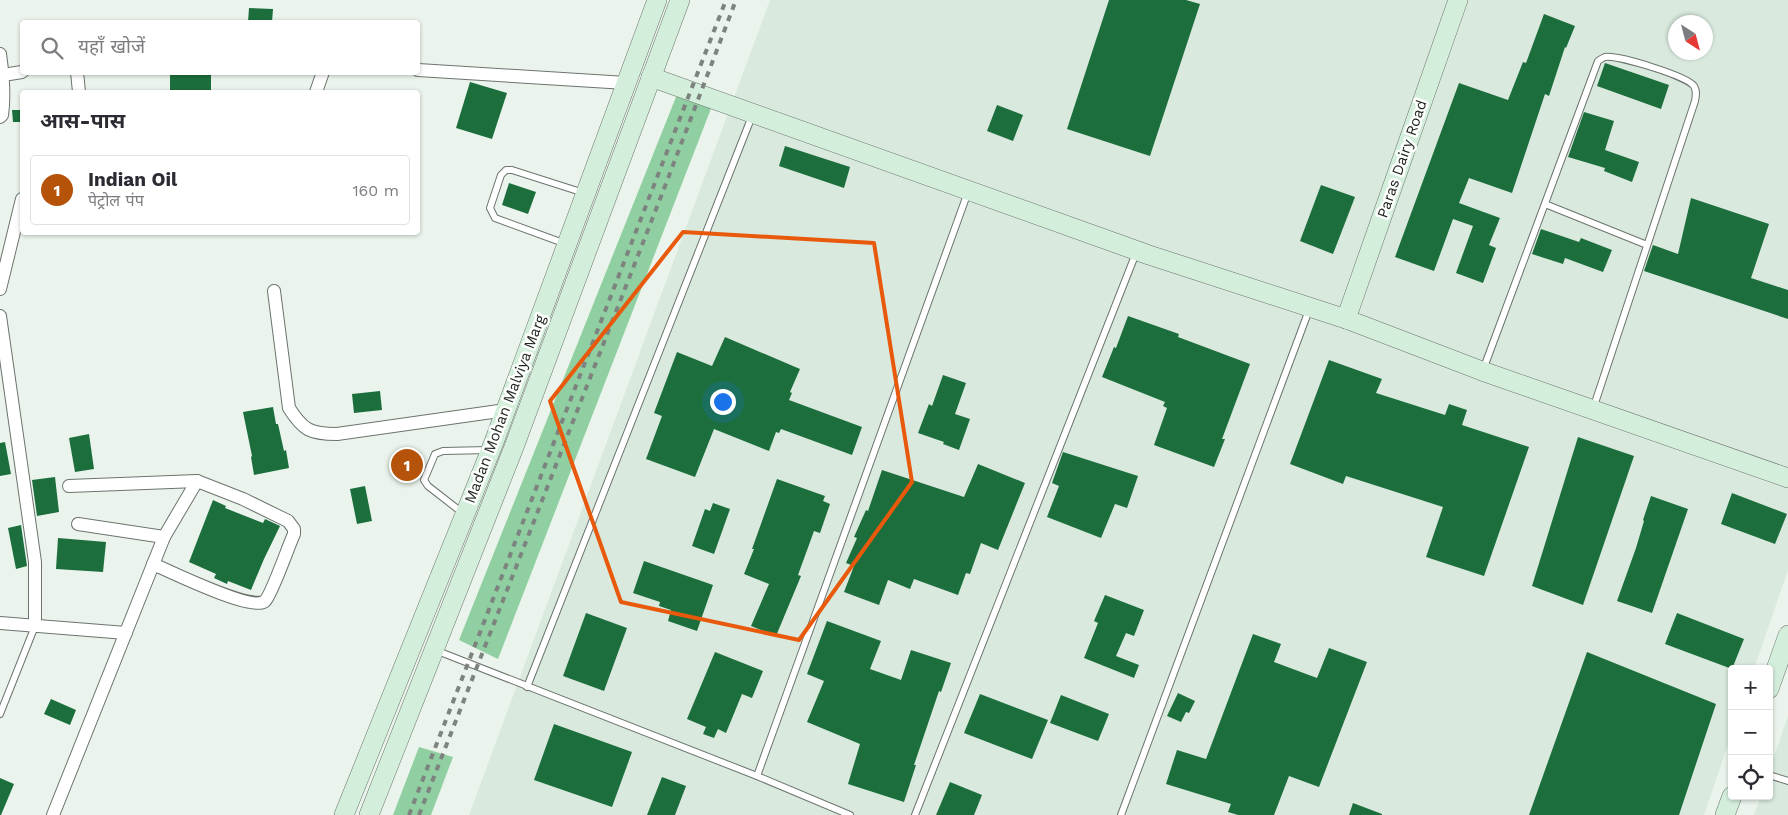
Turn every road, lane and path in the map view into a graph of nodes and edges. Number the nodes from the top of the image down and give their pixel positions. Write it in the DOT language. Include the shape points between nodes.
graph roads {
  1 [pos="657,0"];
  2 [pos="680,0"];
  3 [pos="1458,0"];
  4 [pos="0,54"];
  5 [pos="420,70"];
  6 [pos="20,72"];
  7 [pos="3,75"];
  8 [pos="77,75"];
  9 [pos="322,75"];
  10 [pos="651,78"];
  11 [pos="626,83"];
  12 [pos="79,90"];
  13 [pos="317,90"];
  14 [pos="753,114"];
  15 [pos="0,117"];
  16 [pos="968,191"];
  17 [pos="586,193"];
  18 [pos="1545,204"];
  19 [pos="20,207"];
  20 [pos="1647,244"];
  21 [pos="567,245"];
  22 [pos="1136,251"];
  23 [pos="0,290"];
  24 [pos="274,291"];
  25 [pos="1310,307"];
  26 [pos="0,316"];
  27 [pos="1346,319"];
  28 [pos="1482,371"];
  29 [pos="506,410"];
  30 [pos="1593,410"];
  31 [pos="491,450"];
  32 [pos="1788,478"];
  33 [pos="197,481"];
  34 [pos="69,486"];
  35 [pos="465,515"];
  36 [pos="78,524"];
  37 [pos="164,536"];
  38 [pos="153,564"];
  39 [pos="0,623"];
  40 [pos="35,626"];
  41 [pos="126,633"];
  42 [pos="1788,635"];
  43 [pos="434,649"];
  44 [pos="1773,678"];
  45 [pos="527,687"];
  46 [pos="0,714"];
  47 [pos="757,776"];
  48 [pos="1773,776"];
  49 [pos="1788,781"];
  50 [pos="1731,800"];
  51 [pos="53,815"];
  52 [pos="344,815"];
  53 [pos="369,815"];
  54 [pos="850,815"];
  55 [pos="915,815"];
  56 [pos="1121,815"];
  57 [pos="1725,815"];
  1 -- 11 [label="main road, Madan Mohan Malviya Marg"];
  2 -- 10 [label="main road, Madan Mohan Malviya Marg"];
  3 -- 27 [label="main road, Paras Dairy Road"];
  4 -- 7 [label="street"];
  5 -- 11 [label="street"];
  6 -- 7 [label="street"];
  7 -- 15 [label="street" via="4,104"];
  8 -- 12 [label="street"];
  9 -- 13 [label="street"];
  10 -- 14 [label="main road"];
  10 -- 43 [label="main road, Madan Mohan Malviya Marg" via="514,447"];
  11 -- 17 [label="main road, Madan Mohan Malviya Marg"];
  14 -- 16 [label="main road"];
  14 -- 45 [label="lane"];
  16 -- 22 [label="main road"];
  16 -- 47 [label="lane"];
  17 -- 21 [label="main road, Madan Mohan Malviya Marg"];
  17 -- 21 [label="lane" via="512,170 501,175 490,208 495,218"];
  18 -- 20 [label="lane"];
  18 -- 20 [label="lane" via="1598,61 1605,57 1615,58 1677,76 1693,85 1697,92"];
  18 -- 28 [label="lane"];
  19 -- 23 [label="street"];
  20 -- 30 [label="lane"];
  21 -- 29 [label="main road, Madan Mohan Malviya Marg"];
  22 -- 25 [label="main road"];
  22 -- 55 [label="lane"];
  24 -- 29 [label="street" via="289,408 306,430 337,434"];
  25 -- 27 [label="main road"];
  25 -- 56 [label="lane"];
  26 -- 40 [label="street" via="35,562"];
  27 -- 28 [label="main road"];
  28 -- 30 [label="main road"];
  29 -- 31 [label="main road, Madan Mohan Malviya Marg"];
  30 -- 32 [label="main road"];
  31 -- 35 [label="main road, Madan Mohan Malviya Marg"];
  31 -- 35 [label="lane" via="443,451 435,454 428,471 425,483"];
  33 -- 34 [label="street"];
  33 -- 37 [label="street"];
  33 -- 38 [label="street" via="244,499 293,526 294,534 265,601 237,600"];
  35 -- 52 [label="main road, Madan Mohan Malviya Marg"];
  36 -- 37 [label="street"];
  37 -- 38 [label="street"];
  38 -- 41 [label="street"];
  39 -- 40 [label="street"];
  40 -- 41 [label="street"];
  40 -- 46 [label="lane"];
  41 -- 51 [label="street"];
  42 -- 44 [label="main road"];
  43 -- 45 [label="lane"];
  43 -- 53 [label="main road, Madan Mohan Malviya Marg"];
  45 -- 47 [label="lane"];
  47 -- 54 [label="lane"];
  48 -- 49 [label="lane"];
  50 -- 57 [label="main road"];
}
